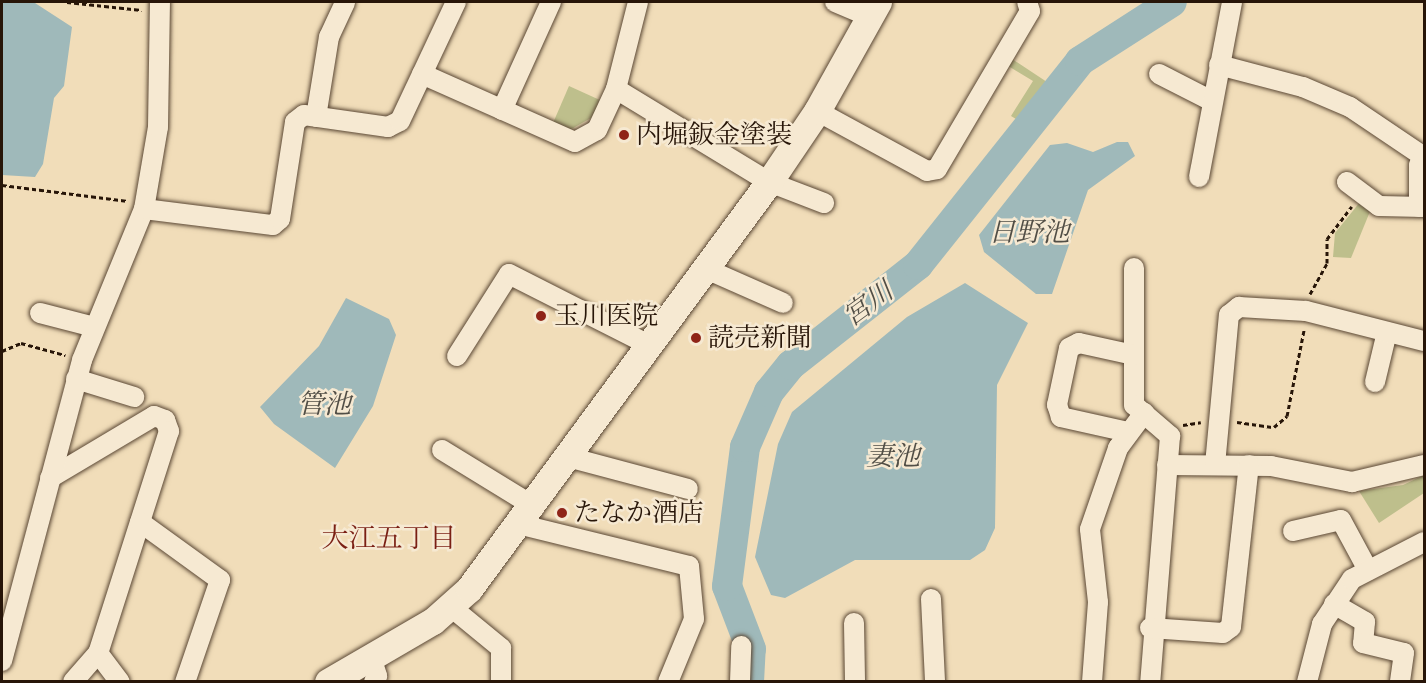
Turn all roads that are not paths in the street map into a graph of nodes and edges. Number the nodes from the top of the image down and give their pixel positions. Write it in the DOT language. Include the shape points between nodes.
graph roads {
  1 [pos="345,2"];
  2 [pos="456,2"];
  3 [pos="551,2"];
  4 [pos="638,2"];
  5 [pos="835,2"];
  6 [pos="1027,2"];
  7 [pos="1232,2"];
  8 [pos="159,6"];
  9 [pos="874,9"];
  10 [pos="1219,65"];
  11 [pos="422,74"];
  12 [pos="1159,74"];
  13 [pos="616,89"];
  14 [pos="1212,101"];
  15 [pos="502,110"];
  16 [pos="817,111"];
  17 [pos="316,117"];
  18 [pos="1424,157"];
  19 [pos="1199,177"];
  20 [pos="769,182"];
  21 [pos="1355,188"];
  22 [pos="824,203"];
  23 [pos="145,206"];
  24 [pos="1422,207"];
  25 [pos="1134,268"];
  26 [pos="706,269"];
  27 [pos="783,303"];
  28 [pos="40,313"];
  29 [pos="94,327"];
  30 [pos="1387,332"];
  31 [pos="1425,341"];
  32 [pos="651,346"];
  33 [pos="1134,355"];
  34 [pos="457,356"];
  35 [pos="79,369"];
  36 [pos="1375,382"];
  37 [pos="134,397"];
  38 [pos="1144,413"];
  39 [pos="1128,432"];
  40 [pos="442,450"];
  41 [pos="568,457"];
  42 [pos="1167,465"];
  43 [pos="1215,465"];
  44 [pos="1249,465"];
  45 [pos="1425,465"];
  46 [pos="50,478"];
  47 [pos="688,489"];
  48 [pos="528,512"];
  49 [pos="140,522"];
  50 [pos="1293,531"];
  51 [pos="1425,542"];
  52 [pos="1368,570"];
  53 [pos="931,599"];
  54 [pos="1334,604"];
  55 [pos="451,607"];
  56 [pos="854,623"];
  57 [pos="1150,628"];
  58 [pos="741,646"];
  59 [pos="98,653"];
  60 [pos="2,661"];
  61 [pos="372,669"];
  62 [pos="73,681"];
  63 [pos="120,681"];
  64 [pos="185,681"];
  65 [pos="328,681"];
  66 [pos="501,681"];
  67 [pos="668,681"];
  68 [pos="740,681"];
  69 [pos="855,681"];
  70 [pos="935,681"];
  71 [pos="1092,681"];
  72 [pos="1150,681"];
  73 [pos="1307,681"];
  74 [pos="1400,681"];
  1 -- 17 [label="street" via="329,37"];
  2 -- 11 [label="street"];
  3 -- 15 [label="street"];
  4 -- 13 [label="street"];
  5 -- 9 [label="street"];
  6 -- 16 [label="street" via="1030,10 937,169 927,171"];
  7 -- 10 [label="street"];
  8 -- 23 [label="street" via="158,118"];
  9 -- 16 [label="street"];
  10 -- 14 [label="street"];
  10 -- 18 [label="street" via="1303,87 1350,107"];
  11 -- 15 [label="street"];
  11 -- 17 [label="street" via="400,121 388,127"];
  12 -- 14 [label="street"];
  13 -- 15 [label="street" via="597,130 575,142"];
  13 -- 20 [label="street"];
  14 -- 19 [label="street"];
  16 -- 20 [label="street"];
  17 -- 23 [label="street" via="304,115 296,122 280,219 273,225"];
  18 -- 24 [label="street"];
  20 -- 22 [label="street"];
  20 -- 26 [label="street"];
  21 -- 24 [label="street" via="1379,206"];
  23 -- 29 [label="street"];
  25 -- 33 [label="street"];
  26 -- 27 [label="street"];
  26 -- 32 [label="street"];
  28 -- 29 [label="street"];
  29 -- 35 [label="street"];
  30 -- 31 [label="street"];
  30 -- 36 [label="street"];
  30 -- 43 [label="street" via="1306,311 1239,307 1229,315"];
  32 -- 34 [label="street" via="509,274"];
  32 -- 41 [label="street"];
  33 -- 38 [label="street" via="1134,405"];
  33 -- 39 [label="street" via="1079,343 1069,348 1057,405 1061,417"];
  35 -- 37 [label="street"];
  35 -- 46 [label="street"];
  38 -- 39 [label="street"];
  38 -- 42 [label="street" via="1170,436"];
  39 -- 71 [label="street" via="1107,473 1090,529 1098,602"];
  40 -- 48 [label="street"];
  41 -- 47 [label="street"];
  41 -- 48 [label="street"];
  42 -- 43 [label="street"];
  42 -- 57 [label="street"];
  43 -- 44 [label="street"];
  44 -- 45 [label="street" via="1352,483"];
  44 -- 57 [label="street" via="1232,627 1223,633"];
  46 -- 49 [label="street" via="154,416 165,420 170,431"];
  46 -- 60 [label="street"];
  48 -- 55 [label="street"];
  48 -- 67 [label="street" via="689,566 694,619"];
  49 -- 59 [label="street"];
  49 -- 64 [label="street" via="220,580"];
  50 -- 52 [label="street" via="1341,520"];
  51 -- 52 [label="street"];
  52 -- 54 [label="street" via="1353,579"];
  53 -- 70 [label="street"];
  54 -- 73 [label="street" via="1318,634"];
  54 -- 74 [label="street" via="1365,622 1364,643 1404,653"];
  55 -- 61 [label="street"];
  55 -- 66 [label="street" via="501,648"];
  56 -- 69 [label="street"];
  57 -- 72 [label="street"];
  58 -- 68 [label="street"];
  59 -- 62 [label="street"];
  59 -- 63 [label="street"];
  61 -- 65 [label="street"];
}
